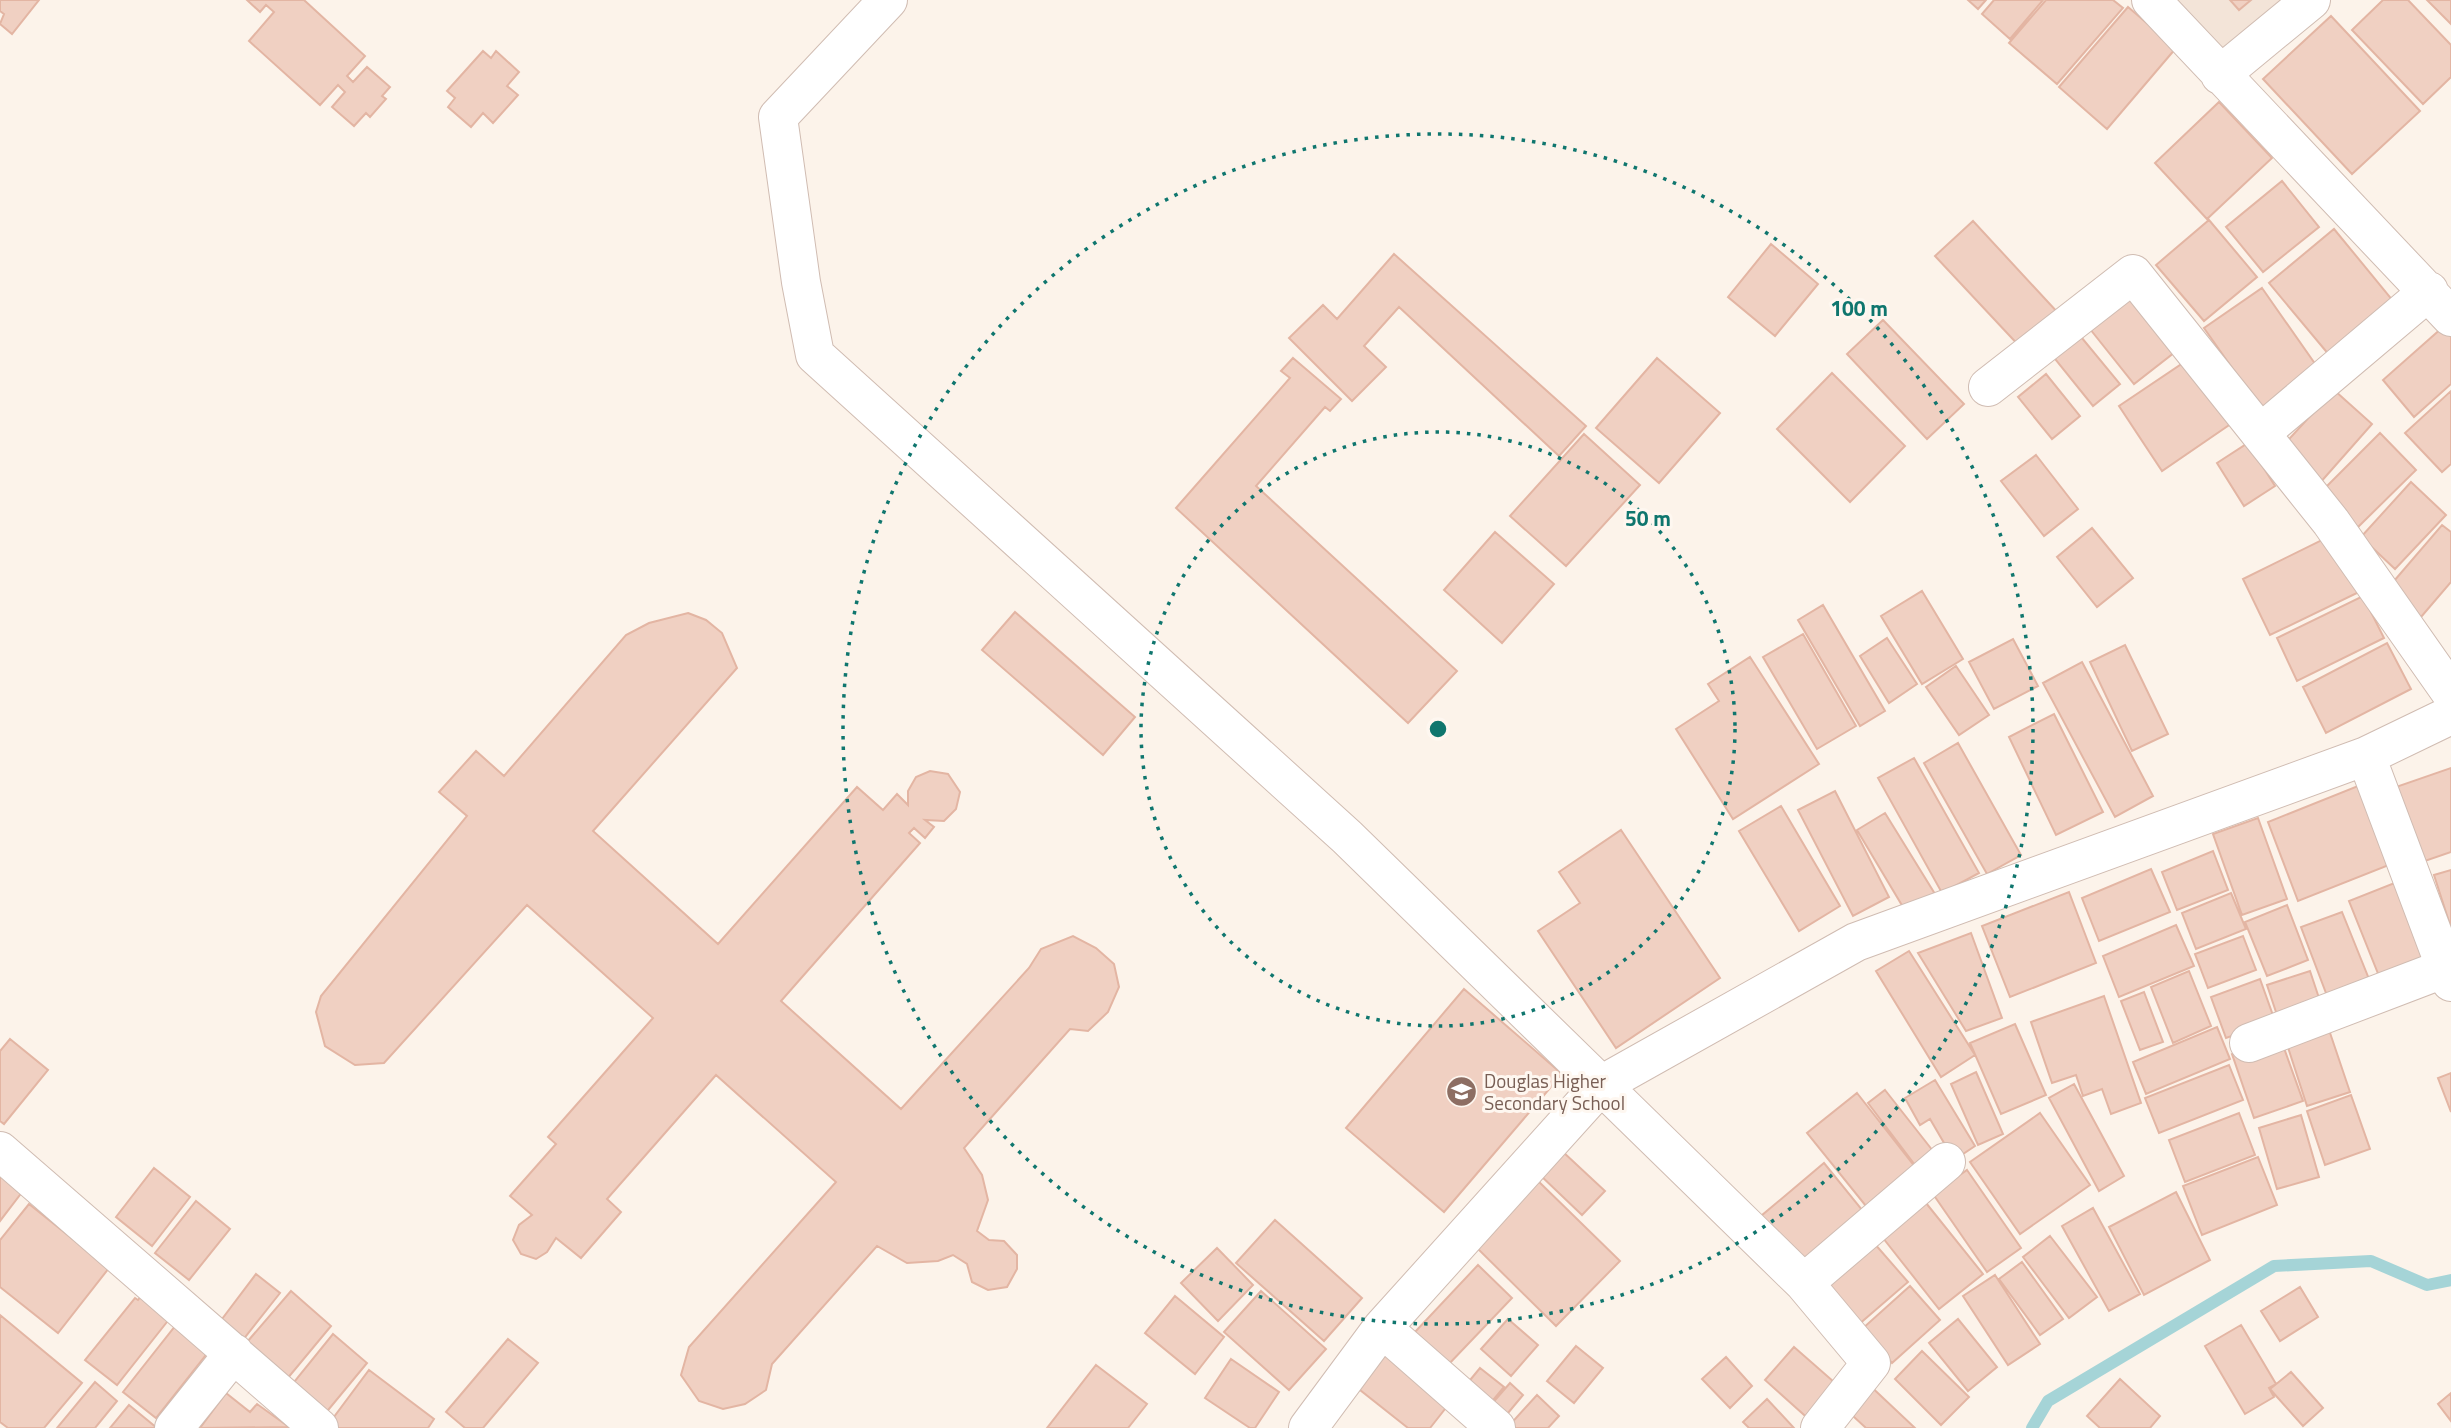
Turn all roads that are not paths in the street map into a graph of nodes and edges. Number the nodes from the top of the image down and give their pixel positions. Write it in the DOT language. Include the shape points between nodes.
graph roads {
  1 [pos="888,0"];
  2 [pos="2151,0"];
  3 [pos="2311,0"];
  4 [pos="2220,75"];
  5 [pos="2440,304"];
  6 [pos="1988,387"];
  7 [pos="2262,432"];
  8 [pos="2451,693"];
  9 [pos="2451,715"];
  10 [pos="2366,757"];
  11 [pos="2449,972"];
  12 [pos="2249,1042"];
  13 [pos="1601,1085"];
  14 [pos="0,1151"];
  15 [pos="1946,1162"];
  16 [pos="1804,1283"];
  17 [pos="1382,1328"];
  18 [pos="234,1353"];
  19 [pos="174,1428"];
  20 [pos="319,1428"];
  21 [pos="1308,1428"];
  22 [pos="1496,1428"];
  23 [pos="1819,1428"];
  1 -- 13 [label="street" via="778,117 815,355 1347,837"];
  2 -- 4 [label="street"];
  3 -- 4 [label="street"];
  4 -- 5 [label="street"];
  5 -- 7 [label="street"];
  6 -- 7 [label="street" via="2133,274"];
  7 -- 8 [label="street"];
  9 -- 10 [label="street"];
  10 -- 11 [label="street"];
  10 -- 13 [label="street" via="1856,942"];
  11 -- 12 [label="street"];
  13 -- 16 [label="street"];
  13 -- 17 [label="street"];
  14 -- 18 [label="street"];
  15 -- 16 [label="street"];
  16 -- 23 [label="street" via="1871,1363"];
  17 -- 21 [label="street"];
  17 -- 22 [label="street"];
  18 -- 19 [label="street"];
  18 -- 20 [label="street"];
}
